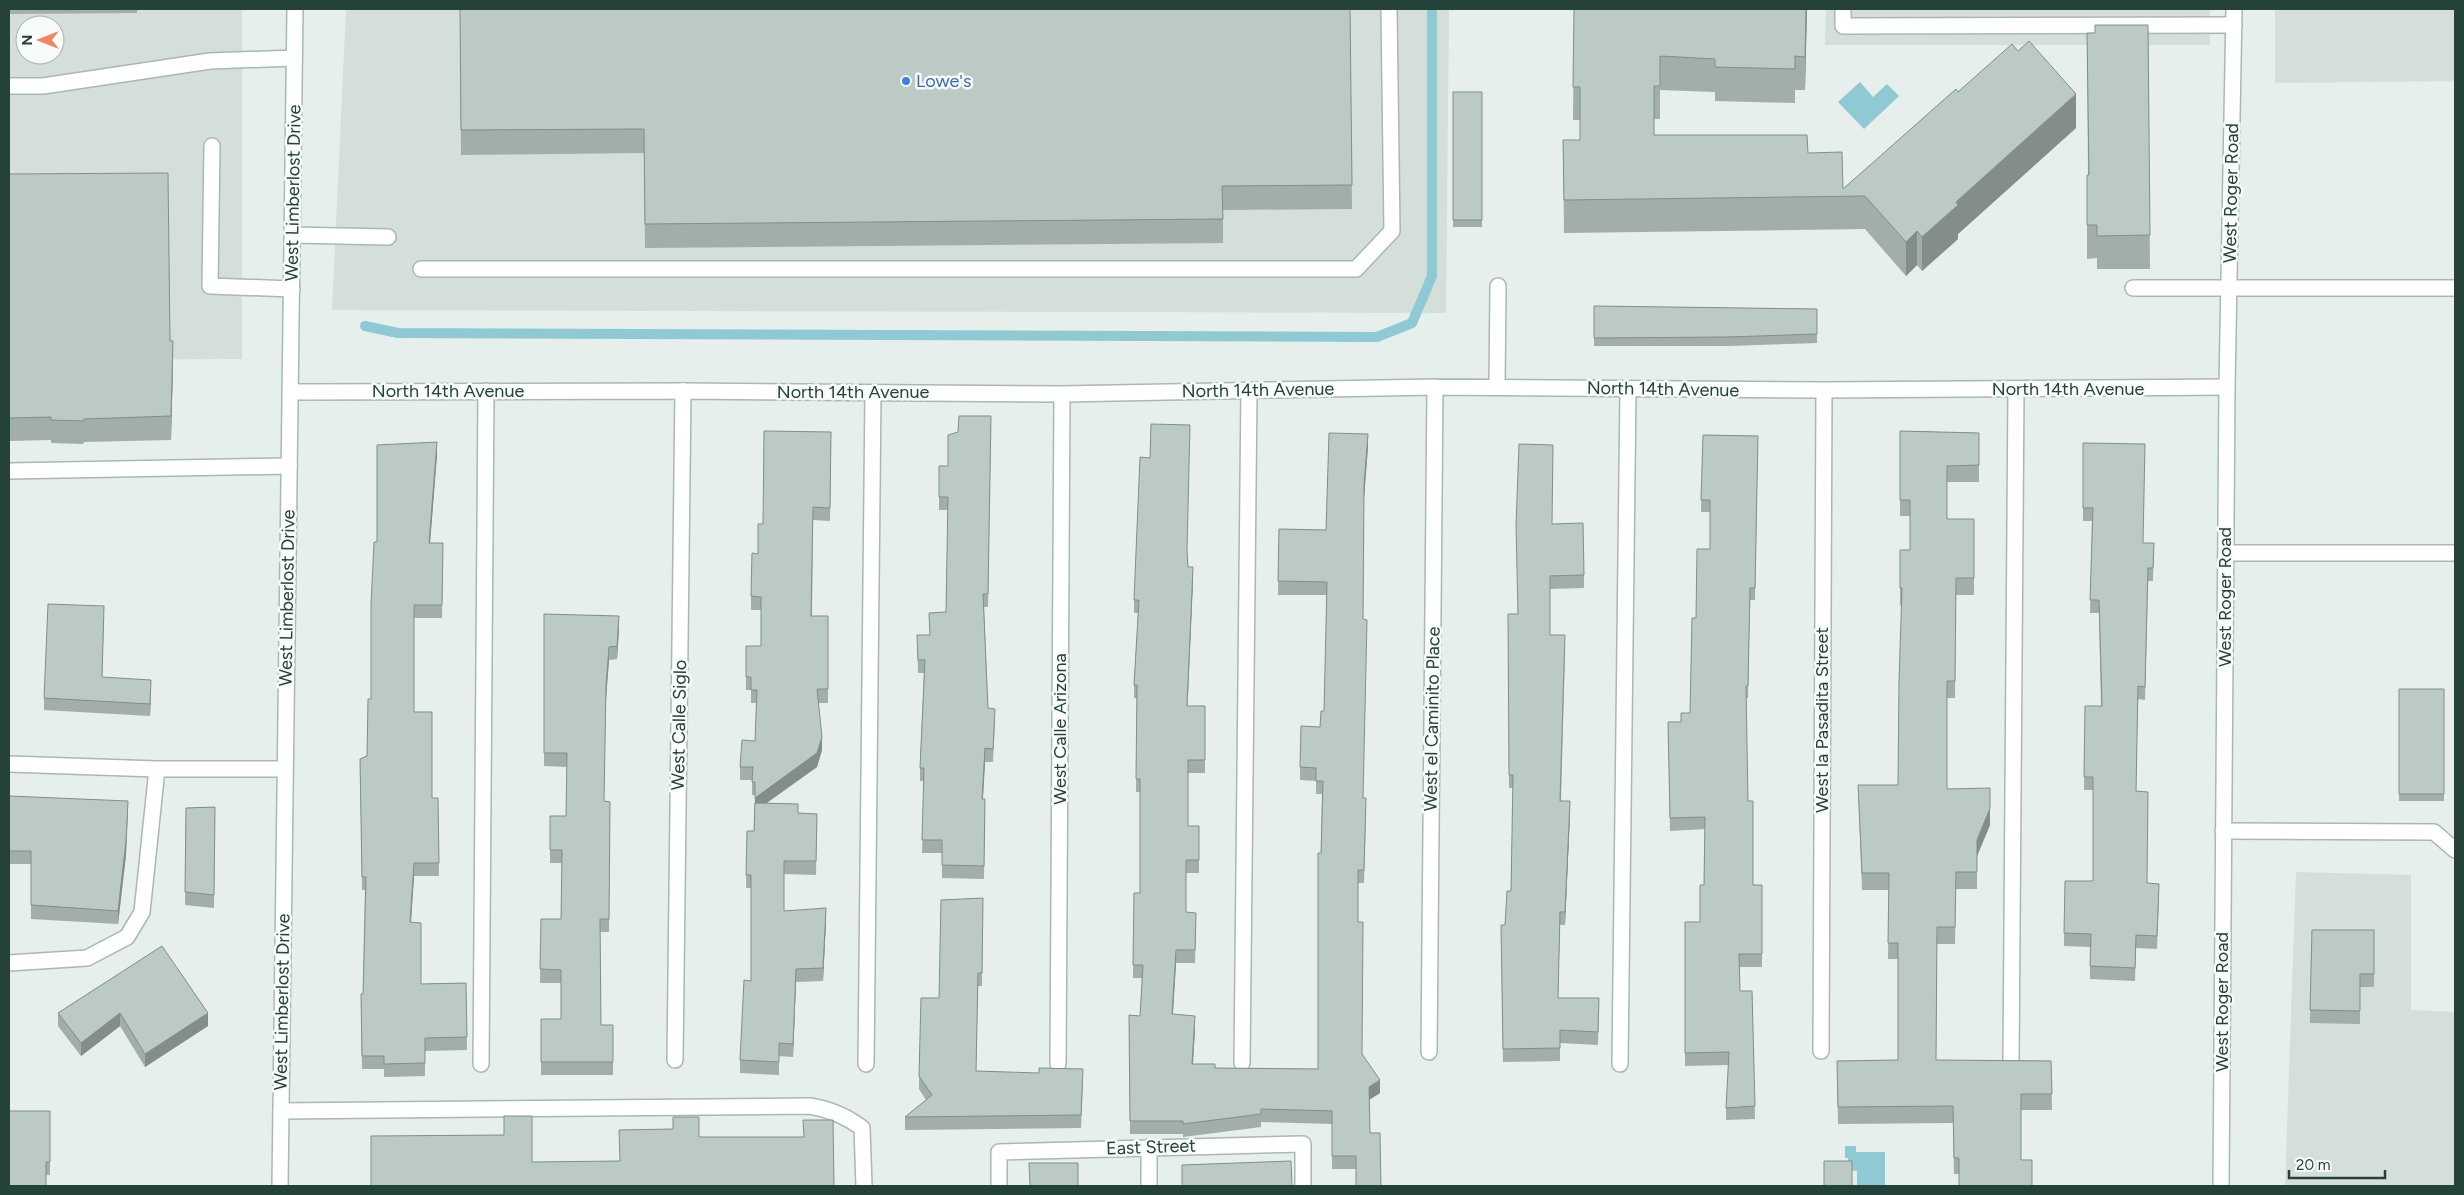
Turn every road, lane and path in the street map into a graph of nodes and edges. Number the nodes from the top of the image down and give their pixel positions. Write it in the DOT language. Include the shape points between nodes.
graph roads {
  1 [pos="295,9"];
  2 [pos="1388,9"];
  3 [pos="1842,9"];
  4 [pos="2234,9"];
  5 [pos="2234,25"];
  6 [pos="294,58"];
  7 [pos="9,86"];
  8 [pos="212,146"];
  9 [pos="292,235"];
  10 [pos="388,237"];
  11 [pos="421,269"];
  12 [pos="1498,286"];
  13 [pos="2133,288"];
  14 [pos="2229,288"];
  15 [pos="2455,288"];
  16 [pos="292,289"];
  17 [pos="1435,387"];
  18 [pos="1497,387"];
  19 [pos="2227,387"];
  20 [pos="1628,388"];
  21 [pos="2016,389"];
  22 [pos="1248,390"];
  23 [pos="1824,390"];
  24 [pos="486,391"];
  25 [pos="683,391"];
  26 [pos="290,392"];
  27 [pos="873,393"];
  28 [pos="1062,394"];
  29 [pos="289,466"];
  30 [pos="9,470"];
  31 [pos="2455,552"];
  32 [pos="2226,553"];
  33 [pos="9,764"];
  34 [pos="157,769"];
  35 [pos="285,769"];
  36 [pos="2223,831"];
  37 [pos="2455,850"];
  38 [pos="9,963"];
  39 [pos="1821,1051"];
  40 [pos="1428,1052"];
  41 [pos="675,1060"];
  42 [pos="2011,1061"];
  43 [pos="1242,1063"];
  44 [pos="481,1064"];
  45 [pos="866,1064"];
  46 [pos="1058,1064"];
  47 [pos="1620,1064"];
  48 [pos="281,1111"];
  49 [pos="1149,1147"];
  50 [pos="280,1186"];
  51 [pos="864,1186"];
  52 [pos="999,1186"];
  53 [pos="1149,1186"];
  54 [pos="1303,1186"];
  55 [pos="2220,1186"];
  1 -- 6 [label="street, West Limberlost Drive"];
  2 -- 11 [label="street" via="1392,231 1356,269"];
  3 -- 5 [label="street" via="1842,26"];
  4 -- 5 [label="street, West Roger Road"];
  5 -- 14 [label="street, West Roger Road"];
  6 -- 7 [label="street" via="182,64 43,86"];
  6 -- 9 [label="street, West Limberlost Drive"];
  8 -- 16 [label="street" via="210,286"];
  9 -- 10 [label="street"];
  9 -- 16 [label="street, West Limberlost Drive"];
  12 -- 18 [label="street"];
  13 -- 14 [label="street"];
  14 -- 15 [label="street"];
  14 -- 19 [label="street, West Roger Road"];
  16 -- 26 [label="street, West Limberlost Drive"];
  17 -- 18 [label="street, North 14th Avenue"];
  17 -- 22 [label="street, North 14th Avenue"];
  17 -- 40 [label="street, West el Caminito Place"];
  18 -- 20 [label="street, North 14th Avenue"];
  19 -- 21 [label="street, North 14th Avenue"];
  19 -- 32 [label="street, West Roger Road"];
  20 -- 23 [label="street, North 14th Avenue"];
  20 -- 47 [label="street"];
  21 -- 23 [label="street, North 14th Avenue"];
  21 -- 42 [label="street"];
  22 -- 28 [label="street, North 14th Avenue"];
  22 -- 43 [label="street"];
  23 -- 39 [label="street, West la Pasadita Street"];
  24 -- 25 [label="street, North 14th Avenue"];
  24 -- 26 [label="street, North 14th Avenue"];
  24 -- 44 [label="street"];
  25 -- 27 [label="street, North 14th Avenue"];
  25 -- 41 [label="street, West Calle Siglo"];
  26 -- 29 [label="street, West Limberlost Drive"];
  27 -- 28 [label="street, North 14th Avenue"];
  27 -- 45 [label="street"];
  28 -- 46 [label="street, West Calle Arizona"];
  29 -- 30 [label="street"];
  29 -- 35 [label="street, West Limberlost Drive"];
  31 -- 32 [label="street"];
  32 -- 36 [label="street, West Roger Road"];
  33 -- 34 [label="street"];
  34 -- 35 [label="street"];
  34 -- 38 [label="street" via="142,912 127,937 87,958"];
  35 -- 48 [label="street, West Limberlost Drive"];
  36 -- 37 [label="street" via="2434,832"];
  36 -- 55 [label="street, West Roger Road"];
  48 -- 50 [label="street, West Limberlost Drive"];
  48 -- 51 [label="street" via="810,1106 850,1119 862,1128"];
  49 -- 52 [label="street, East Street" via="999,1152"];
  49 -- 53 [label="street"];
  49 -- 54 [label="street, East Street" via="1303,1144"];
}
